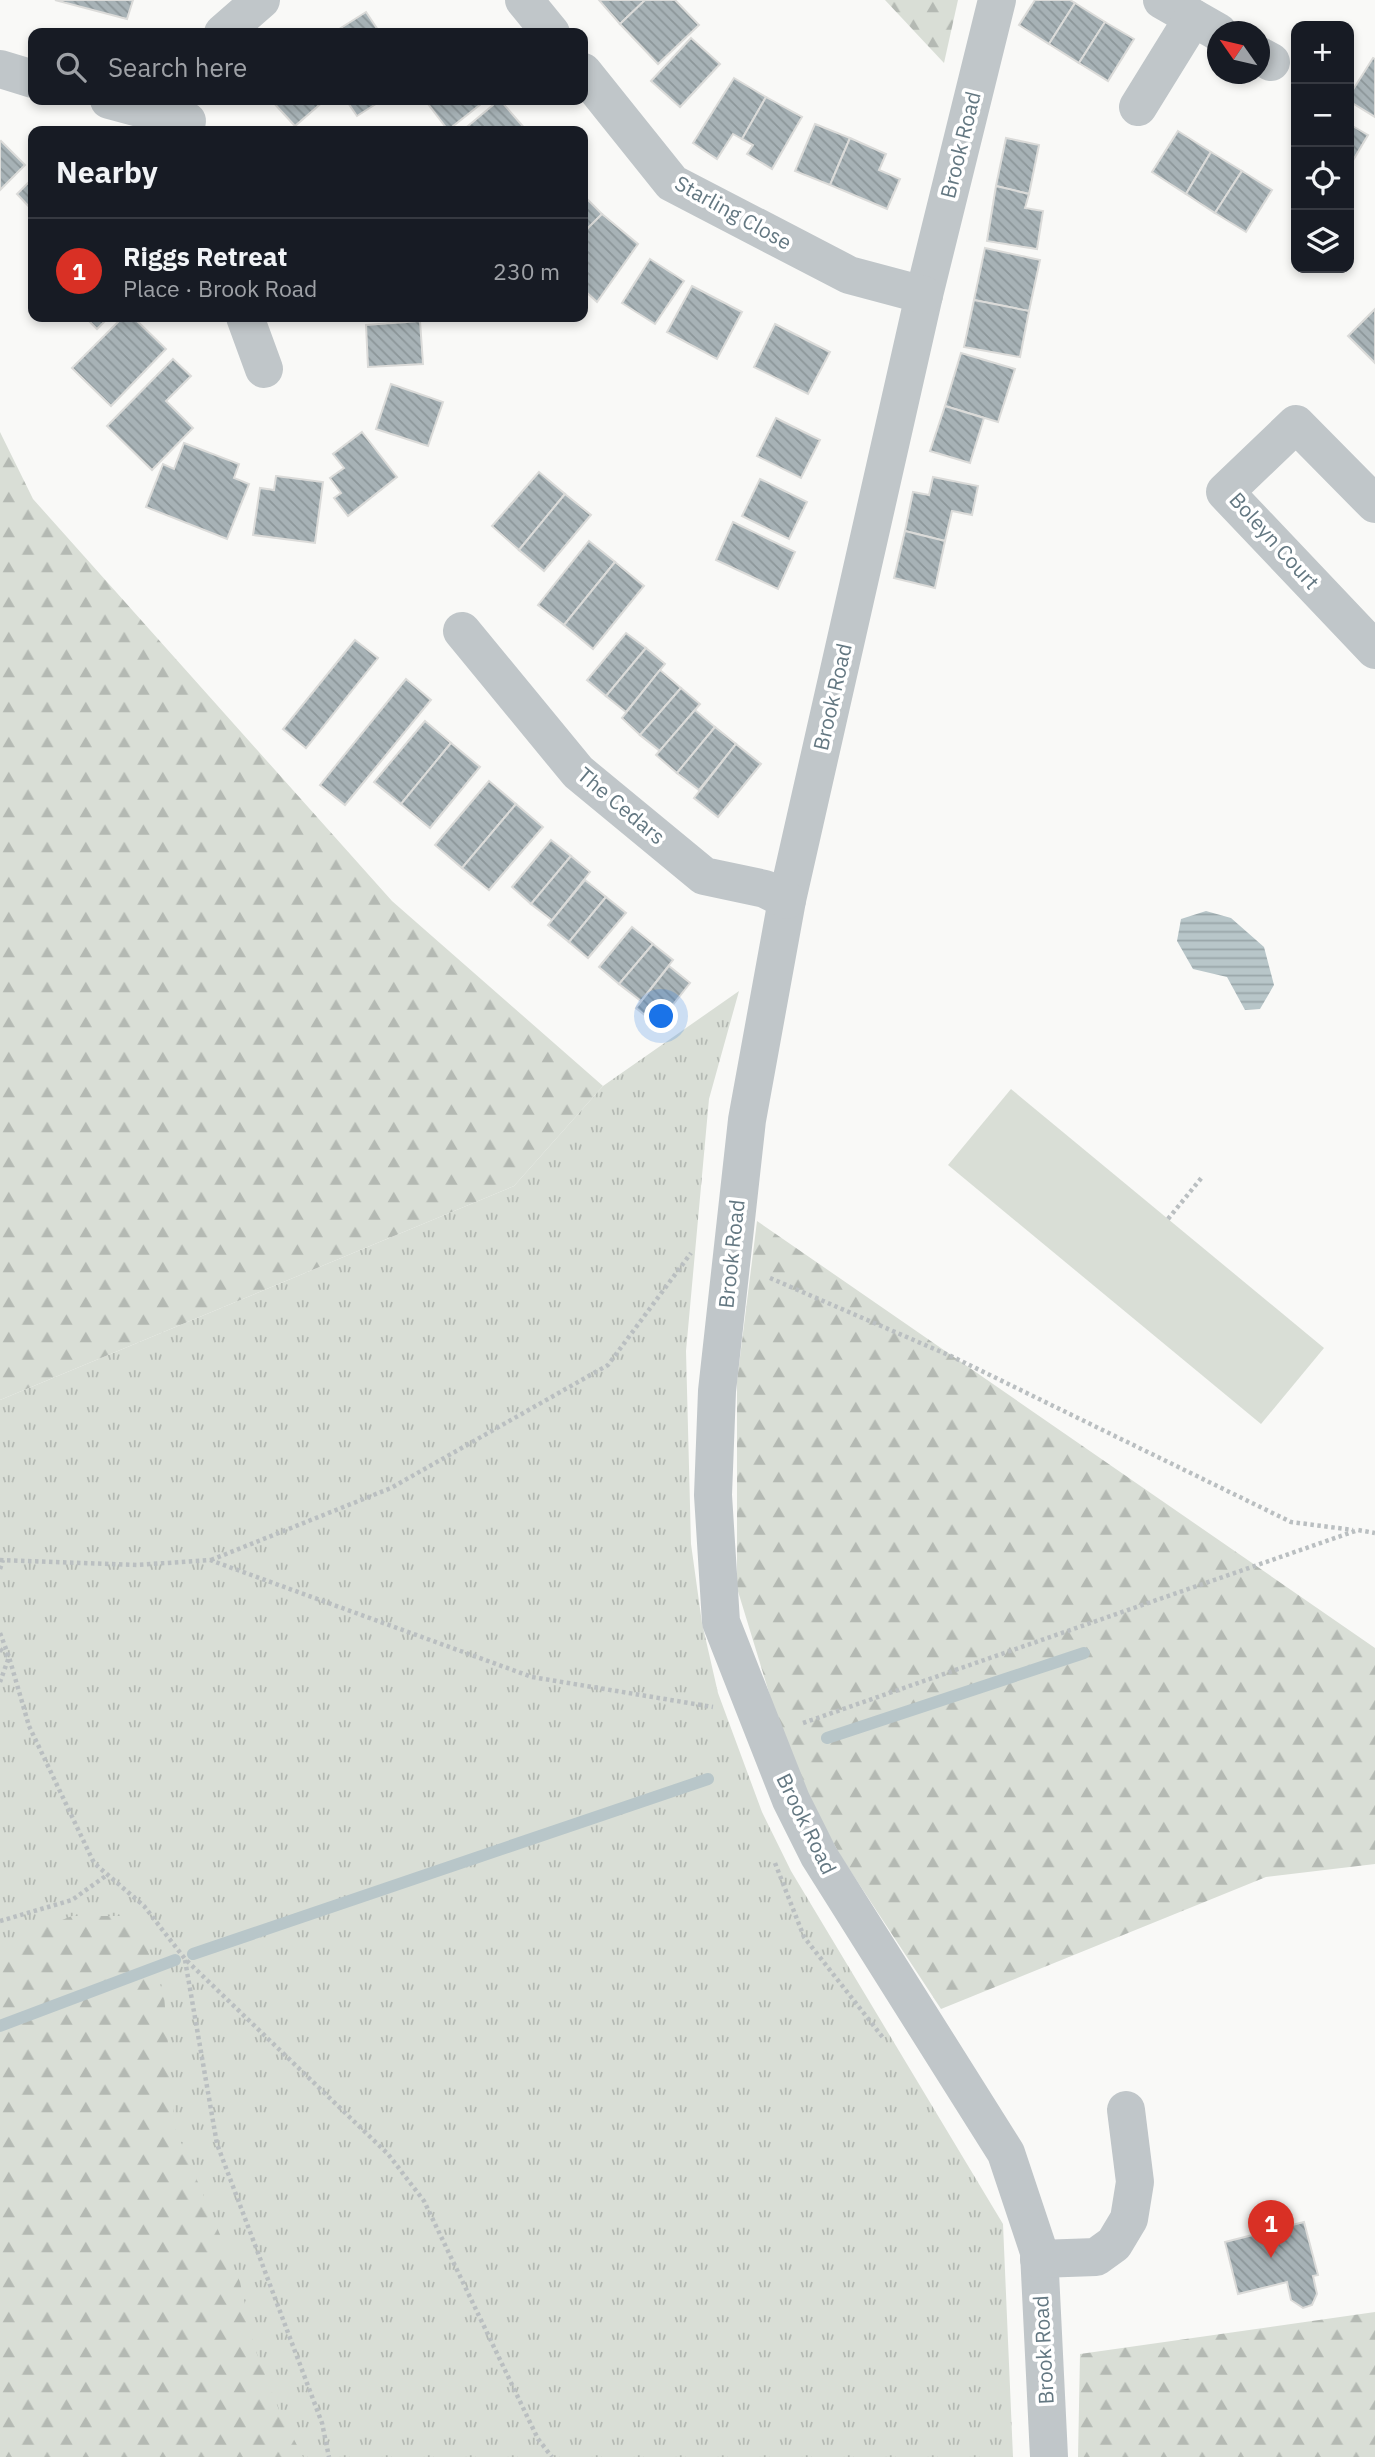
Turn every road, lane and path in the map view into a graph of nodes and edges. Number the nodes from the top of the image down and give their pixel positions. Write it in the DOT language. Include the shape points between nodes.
graph roads {
  1 [pos="261,0"];
  2 [pos="524,0"];
  3 [pos="997,0"];
  4 [pos="1191,17"];
  5 [pos="229,28"];
  6 [pos="547,28"];
  7 [pos="0,69"];
  8 [pos="28,77"];
  9 [pos="588,78"];
  10 [pos="133,105"];
  11 [pos="1138,107"];
  12 [pos="190,117"];
  13 [pos="924,295"];
  14 [pos="247,322"];
  15 [pos="264,369"];
  16 [pos="1375,504"];
  17 [pos="462,631"];
  18 [pos="1375,650"];
  19 [pos="787,900"];
  20 [pos="1203,1176"];
  21 [pos="1168,1219"];
  22 [pos="698,1244"];
  23 [pos="732,1262"];
  24 [pos="1358,1530"];
  25 [pos="1375,1532"];
  26 [pos="2,1560"];
  27 [pos="210,1560"];
  28 [pos="0,1569"];
  29 [pos="0,1633"];
  30 [pos="0,1650"];
  31 [pos="9,1657"];
  32 [pos="0,1682"];
  33 [pos="766,1735"];
  34 [pos="772,1854"];
  35 [pos="108,1875"];
  36 [pos="0,1921"];
  37 [pos="185,1959"];
  38 [pos="890,2047"];
  39 [pos="1126,2110"];
  40 [pos="1039,2259"];
  41 [pos="330,2457"];
  42 [pos="552,2457"];
  43 [pos="1049,2457"];
  1 -- 5 [label="street"];
  2 -- 6 [label="street"];
  3 -- 13 [label="street, Brook Road"];
  4 -- 11 [label="street"];
  7 -- 8 [label="street"];
  9 -- 13 [label="street, Starling Close" via="672,183 849,275"];
  10 -- 12 [label="street"];
  13 -- 19 [label="street, Brook Road"];
  14 -- 15 [label="street"];
  16 -- 18 [label="street, Boleyn Court" via="1296,424 1225,492"];
  17 -- 19 [label="street, The Cedars" via="578,772 704,876 765,889"];
  19 -- 23 [label="street, Brook Road" via="747,1120"];
  20 -- 21 [label="path"];
  22 -- 27 [label="path" via="608,1365 391,1488"];
  23 -- 24 [label="path" via="953,1357 1291,1522"];
  23 -- 33 [label="street, Brook Road" via="717,1391 714,1482 721,1622"];
  24 -- 25 [label="path"];
  24 -- 33 [label="path"];
  26 -- 27 [label="path" via="136,1565"];
  26 -- 28 [label="path"];
  27 -- 33 [label="path" via="532,1676 723,1709"];
  29 -- 31 [label="path"];
  30 -- 31 [label="path"];
  31 -- 32 [label="path"];
  31 -- 35 [label="path" via="29,1726 94,1863"];
  33 -- 40 [label="street, Brook Road" via="819,1856 1006,2153"];
  34 -- 38 [label="path" via="804,1937"];
  35 -- 36 [label="path" via="72,1900"];
  35 -- 37 [label="path" via="144,1906"];
  37 -- 41 [label="path" via="217,2144 322,2423"];
  37 -- 42 [label="path" via="388,2154 424,2201 538,2439"];
  39 -- 40 [label="street" via="1135,2182 1129,2219 1114,2244 1096,2257"];
  40 -- 43 [label="street, Brook Road"];
}
